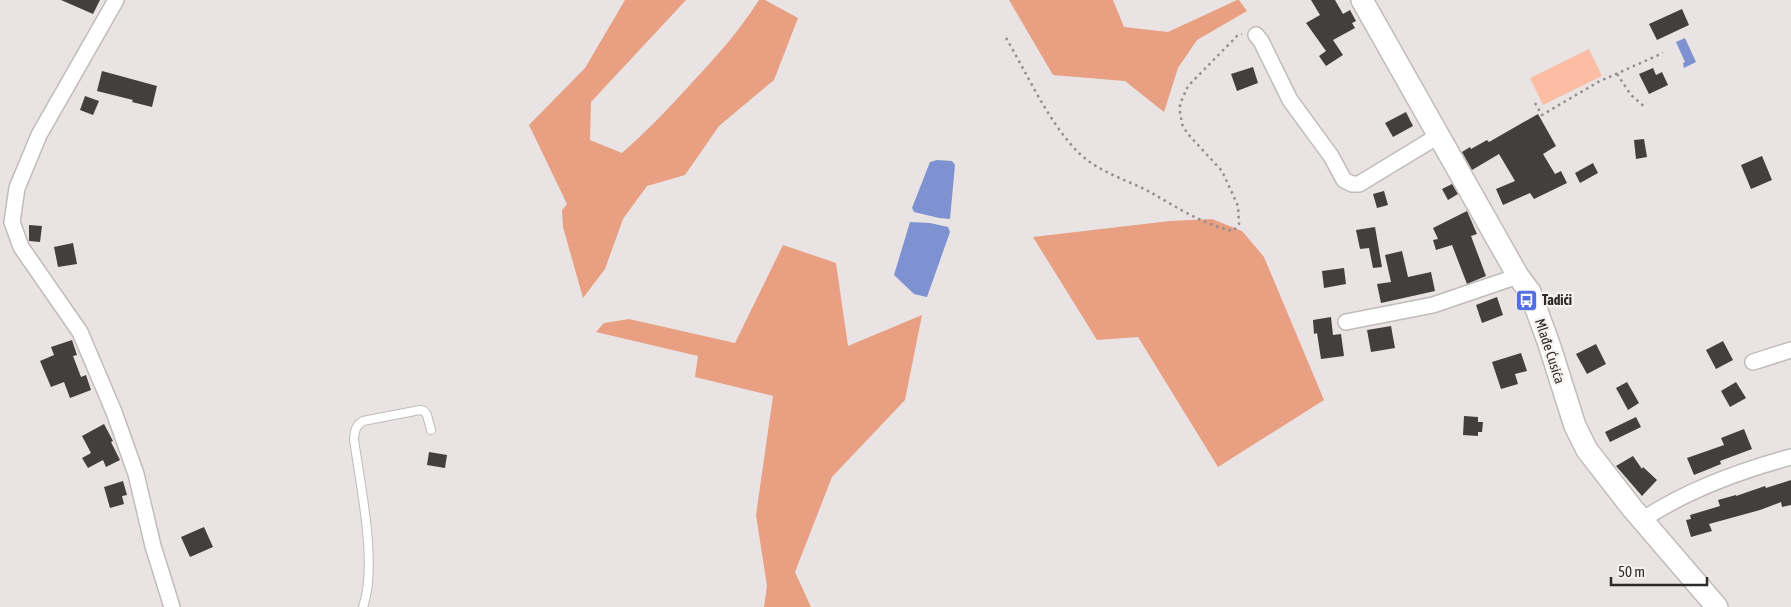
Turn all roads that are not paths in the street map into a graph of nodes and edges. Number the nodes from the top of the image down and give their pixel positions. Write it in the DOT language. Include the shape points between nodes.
graph roads {
  1 [pos="116,0"];
  2 [pos="1362,0"];
  3 [pos="1256,35"];
  4 [pos="1438,136"];
  5 [pos="1518,276"];
  6 [pos="1346,322"];
  7 [pos="1791,350"];
  8 [pos="1754,362"];
  9 [pos="431,430"];
  10 [pos="1791,457"];
  11 [pos="1642,520"];
  12 [pos="172,607"];
  13 [pos="363,607"];
  14 [pos="1717,607"];
  1 -- 12 [label="street" via="39,135 16,188 12,222 21,247 80,332 114,412 136,474"];
  2 -- 4 [label="street, Mlađe Ćusića"];
  3 -- 4 [label="street" via="1290,100 1344,180 1359,184"];
  4 -- 5 [label="street, Mlađe Ćusića"];
  5 -- 6 [label="street" via="1433,305"];
  5 -- 11 [label="street, Mlađe Ćusića" via="1537,309 1575,426 1587,450"];
  7 -- 8 [label="street"];
  9 -- 13 [label="lane" via="427,415 420,410 363,421 355,430 369,550"];
  10 -- 11 [label="street" via="1756,466 1676,499"];
  11 -- 14 [label="street, Mlađe Ćusića"];
}
